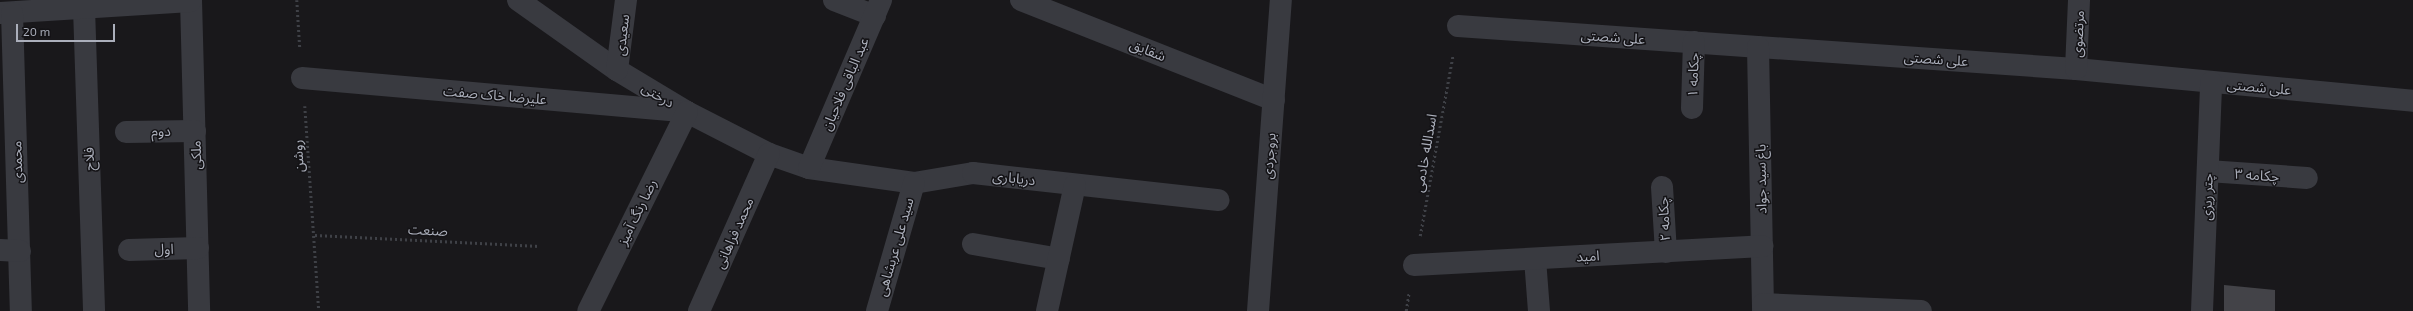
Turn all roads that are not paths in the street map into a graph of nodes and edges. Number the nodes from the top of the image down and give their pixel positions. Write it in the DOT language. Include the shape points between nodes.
graph roads {
  1 [pos="518,0"];
  2 [pos="626,0"];
  3 [pos="834,0"];
  4 [pos="1021,0"];
  5 [pos="1281,0"];
  6 [pos="2079,0"];
  7 [pos="191,1"];
  8 [pos="84,8"];
  9 [pos="878,8"];
  10 [pos="6,13"];
  11 [pos="1458,26"];
  12 [pos="1694,42"];
  13 [pos="1758,47"];
  14 [pos="2076,69"];
  15 [pos="618,70"];
  16 [pos="302,78"];
  17 [pos="2211,82"];
  18 [pos="1274,100"];
  19 [pos="2413,101"];
  20 [pos="1692,108"];
  21 [pos="8,109"];
  22 [pos="687,112"];
  23 [pos="195,130"];
  24 [pos="126,132"];
  25 [pos="769,154"];
  26 [pos="809,168"];
  27 [pos="2208,171"];
  28 [pos="2307,178"];
  29 [pos="914,183"];
  30 [pos="1075,185"];
  31 [pos="1662,187"];
  32 [pos="1219,200"];
  33 [pos="972,244"];
  34 [pos="1762,246"];
  35 [pos="198,248"];
  36 [pos="10,250"];
  37 [pos="129,250"];
  38 [pos="1666,252"];
  39 [pos="1059,259"];
  40 [pos="1535,259"];
  41 [pos="1414,266"];
  42 [pos="1763,308"];
  43 [pos="706,309"];
  44 [pos="21,311"];
  45 [pos="94,311"];
  46 [pos="199,311"];
  47 [pos="588,311"];
  48 [pos="877,311"];
  49 [pos="1047,311"];
  50 [pos="1258,311"];
  51 [pos="1539,311"];
  52 [pos="1921,311"];
  53 [pos="2202,311"];
  1 -- 15 [label="street, درختی"];
  2 -- 15 [label="street, سعیدی"];
  3 -- 9 [label="street"];
  4 -- 18 [label="street, شقایق"];
  5 -- 18 [label="street, بروجردی"];
  6 -- 14 [label="street, مرتضوی"];
  7 -- 8 [label="street"];
  7 -- 23 [label="street, ملکی"];
  8 -- 10 [label="street"];
  8 -- 45 [label="street, فلاح"];
  9 -- 26 [label="street, عبد الباقی فلاحیان"];
  10 -- 21 [label="street, محمدی"];
  11 -- 12 [label="street, علی شصتی"];
  12 -- 13 [label="street, علی شصتی"];
  12 -- 20 [label="street, چکامه ۱"];
  13 -- 14 [label="street, علی شصتی"];
  13 -- 34 [label="street, باغ سید جواد"];
  14 -- 17 [label="street, علی شصتی"];
  15 -- 22 [label="street, درختی"];
  16 -- 22 [label="street, علیرضا خاک صفت"];
  17 -- 19 [label="street, علی شصتی"];
  17 -- 27 [label="street, چتر ریزی"];
  18 -- 50 [label="street, بروجردی"];
  21 -- 36 [label="street, محمدی"];
  22 -- 25 [label="street, درختی"];
  22 -- 47 [label="street, رضا رنگ آمیز"];
  23 -- 24 [label="street, دوم"];
  23 -- 35 [label="street, ملکی"];
  25 -- 26 [label="street, درختی"];
  25 -- 43 [label="street, محمد فراهانی"];
  26 -- 29 [label="street, دریاباری"];
  27 -- 28 [label="street, چکامه ۳"];
  27 -- 53 [label="street, چتر ریزی"];
  29 -- 30 [label="street, دریاباری" via="973,174"];
  29 -- 48 [label="street, سید علی عربشاهی"];
  30 -- 32 [label="street, دریاباری"];
  30 -- 39 [label="street"];
  31 -- 38 [label="street, چکامه ۲"];
  33 -- 39 [label="street"];
  34 -- 38 [label="street, امید"];
  34 -- 42 [label="street, باغ سید جواد"];
  35 -- 37 [label="street, اول"];
  35 -- 46 [label="street, ملکی"];
  36 -- 44 [label="street, محمدی"];
  38 -- 40 [label="street, امید"];
  39 -- 49 [label="street"];
  40 -- 41 [label="street, امید"];
  40 -- 51 [label="street"];
  42 -- 52 [label="street"];
}
